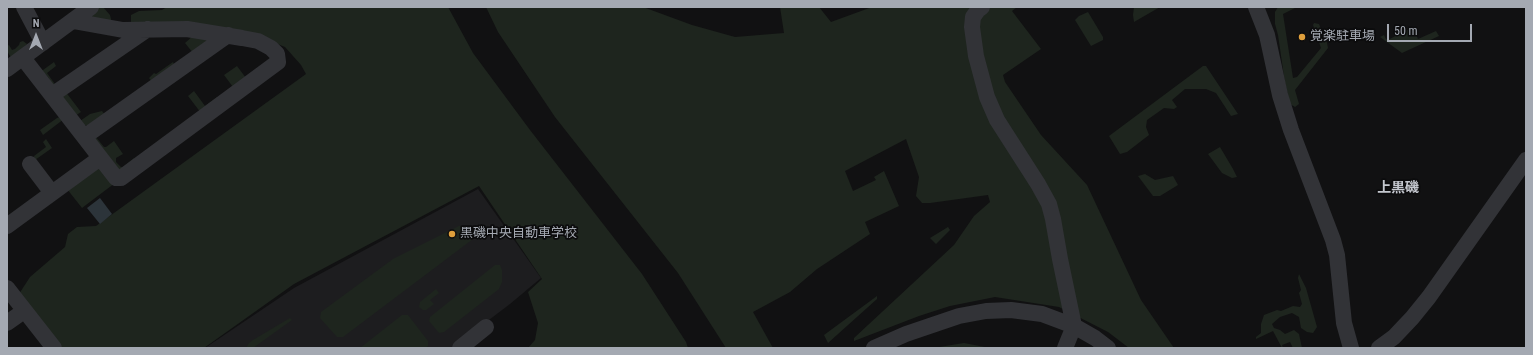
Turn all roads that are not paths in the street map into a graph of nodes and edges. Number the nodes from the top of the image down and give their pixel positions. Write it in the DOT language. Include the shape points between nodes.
graph roads {
  1 [pos="24,7"];
  2 [pos="91,7"];
  3 [pos="982,7"];
  4 [pos="1256,7"];
  5 [pos="73,21"];
  6 [pos="149,29"];
  7 [pos="228,35"];
  8 [pos="43,43"];
  9 [pos="23,58"];
  10 [pos="7,69"];
  11 [pos="52,95"];
  12 [pos="84,137"];
  13 [pos="100,158"];
  14 [pos="1526,160"];
  15 [pos="30,164"];
  16 [pos="52,193"];
  17 [pos="7,226"];
  18 [pos="7,288"];
  19 [pos="24,311"];
  20 [pos="7,323"];
  21 [pos="1074,326"];
  22 [pos="486,327"];
  23 [pos="54,348"];
  24 [pos="460,348"];
  25 [pos="874,348"];
  26 [pos="1065,348"];
  27 [pos="1108,348"];
  28 [pos="1351,348"];
  29 [pos="1379,348"];
  1 -- 8 [label="street"];
  2 -- 5 [label="street"];
  3 -- 21 [label="street" via="973,17 972,27 981,78 997,120 1049,204"];
  4 -- 28 [label="street" via="1267,34 1280,95 1291,130 1333,240 1344,323"];
  5 -- 6 [label="street" via="123,30"];
  5 -- 8 [label="street"];
  6 -- 7 [label="street" via="188,29"];
  6 -- 11 [label="street"];
  7 -- 12 [label="street"];
  7 -- 13 [label="street" via="271,48 277,54 278,62 121,178 116,178"];
  8 -- 9 [label="street"];
  9 -- 10 [label="street"];
  9 -- 11 [label="street"];
  11 -- 12 [label="street"];
  12 -- 13 [label="street"];
  13 -- 16 [label="street"];
  14 -- 29 [label="street" via="1430,297 1394,337"];
  15 -- 16 [label="street"];
  16 -- 17 [label="street"];
  18 -- 19 [label="street"];
  19 -- 20 [label="street"];
  19 -- 23 [label="street"];
  21 -- 25 [label="street" via="1042,314 1011,310 986,311 959,316"];
  21 -- 26 [label="street"];
  21 -- 27 [label="street"];
  22 -- 24 [label="street"];
}
